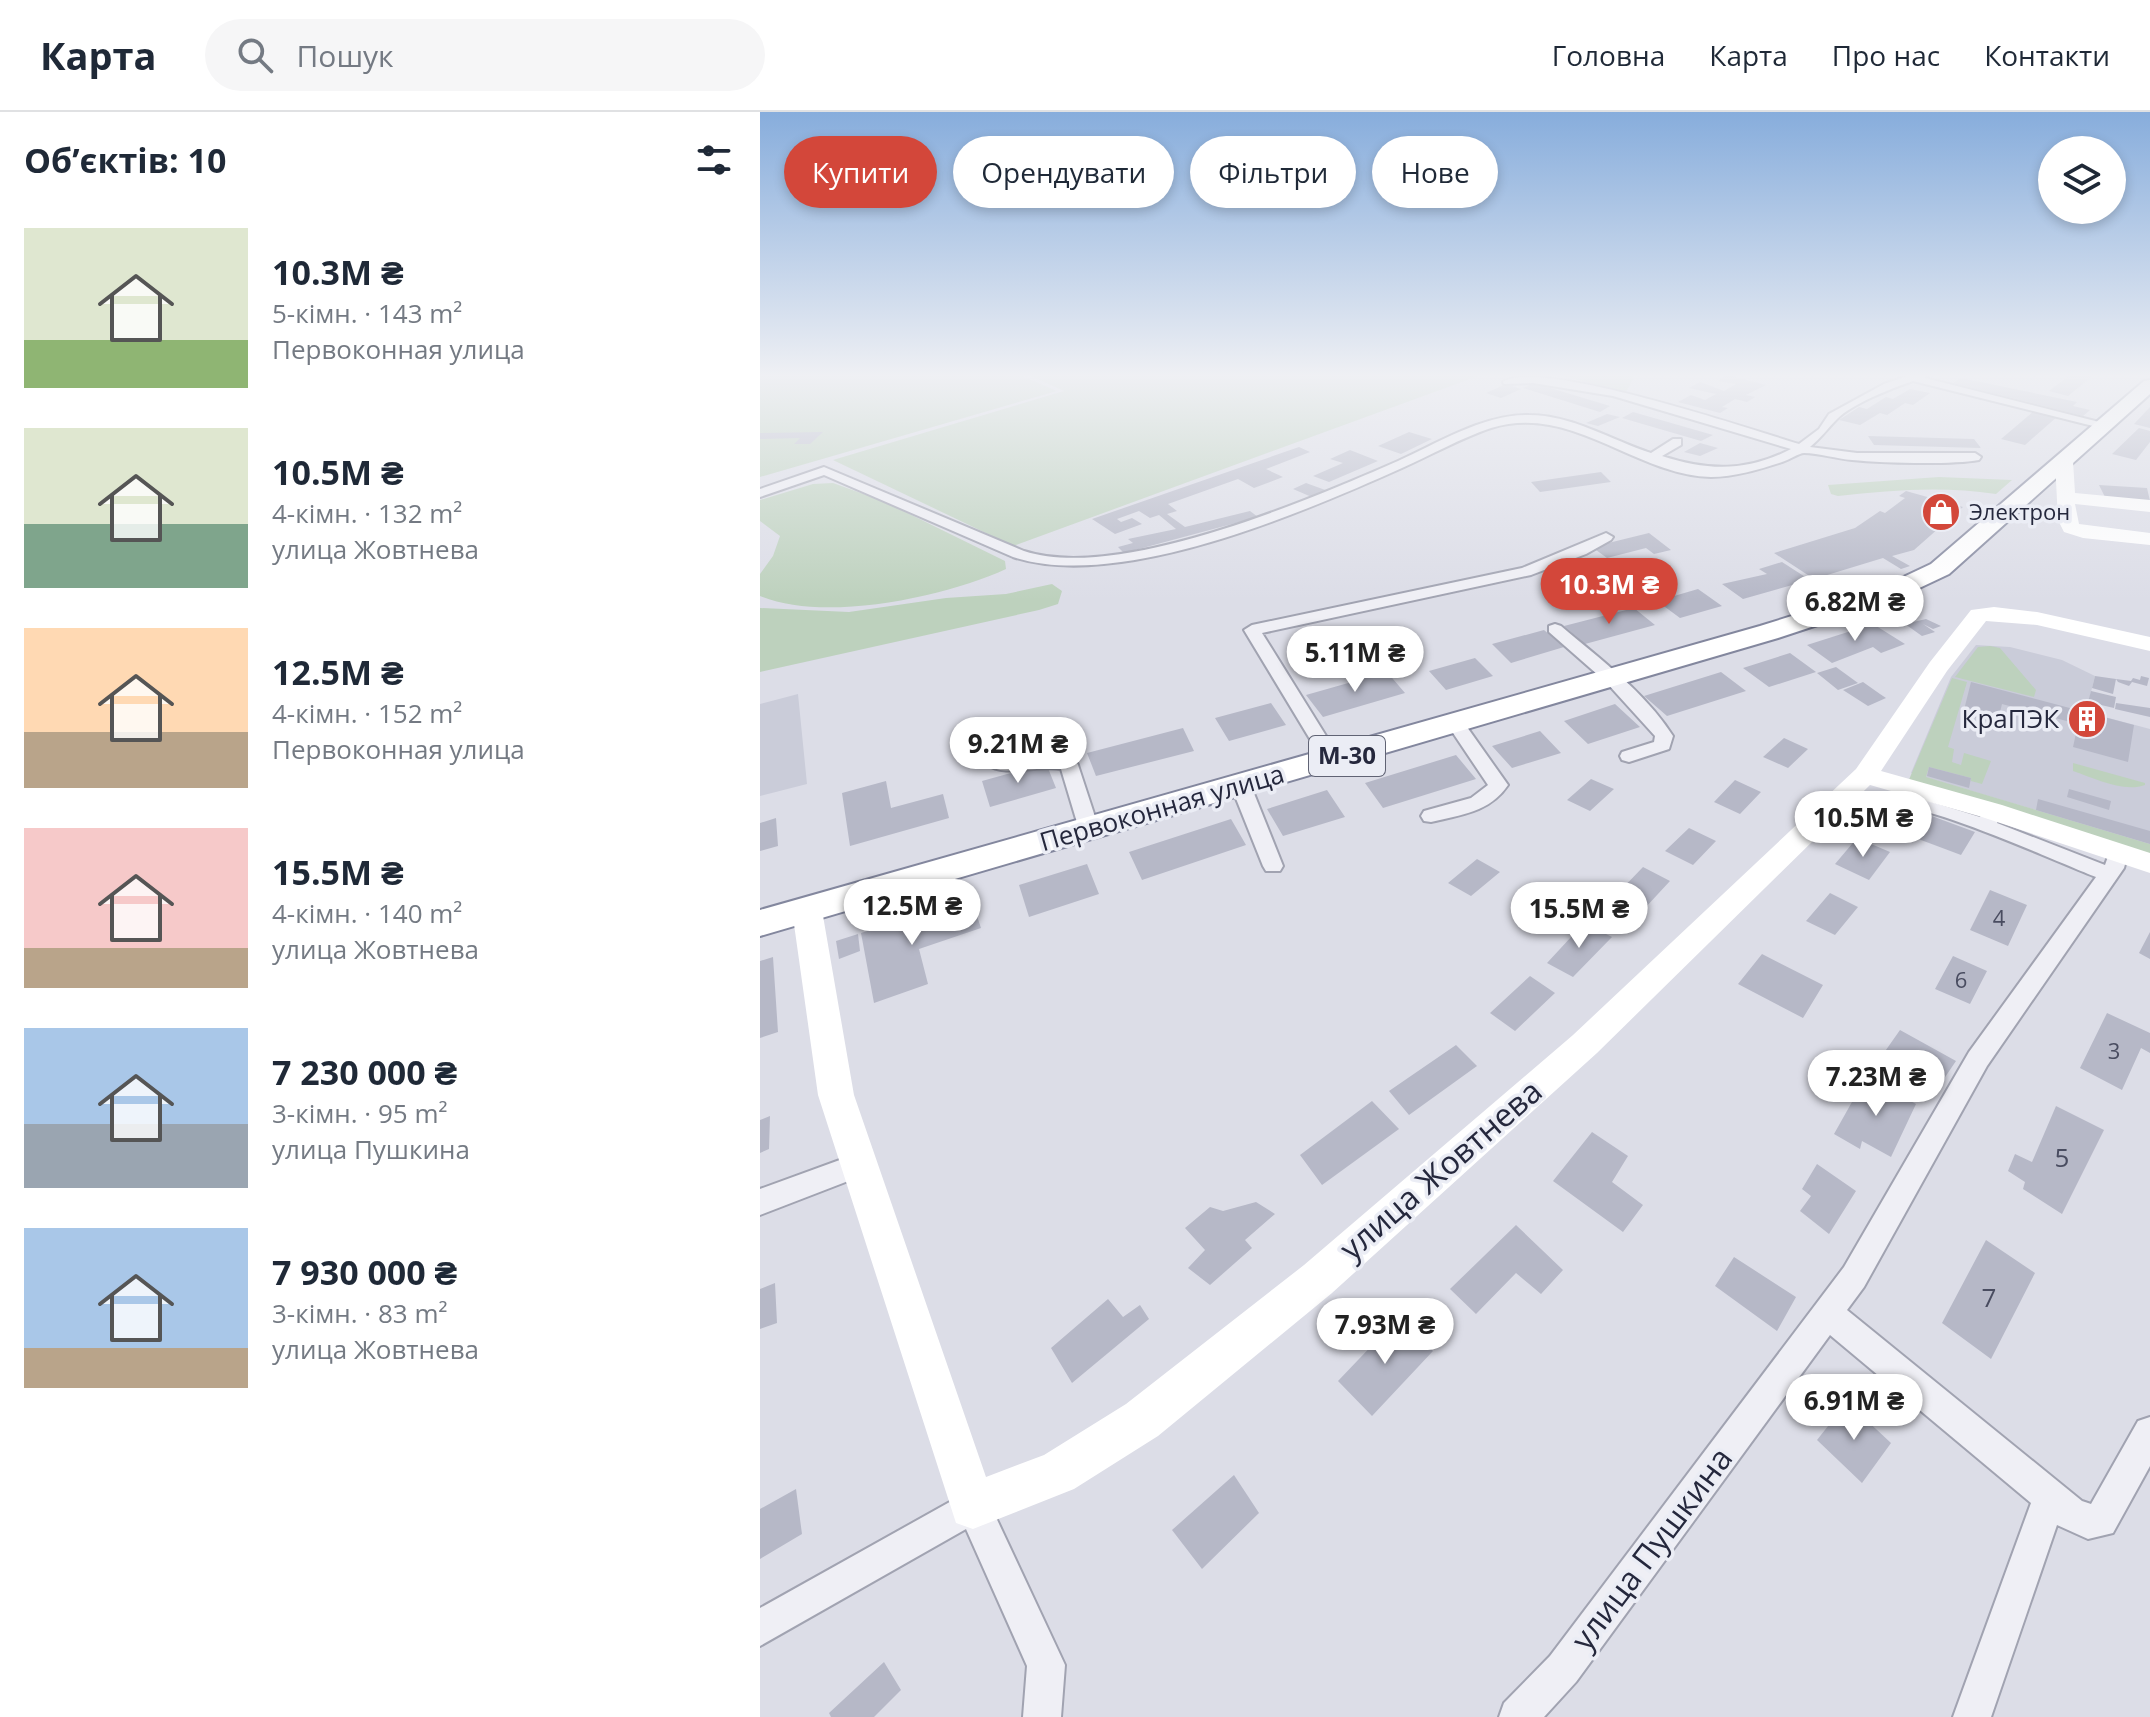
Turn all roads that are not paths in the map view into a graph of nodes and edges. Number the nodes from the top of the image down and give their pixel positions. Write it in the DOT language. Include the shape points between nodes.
graph roads {
  1 [pos="1431,450"];
  2 [pos="1634,450"];
  3 [pos="1664,450"];
  4 [pos="1801,450"];
  5 [pos="2077,450"];
  6 [pos="1653,457"];
  7 [pos="1975,457"];
  8 [pos="2064,461"];
  9 [pos="760,493"];
  10 [pos="2065,498"];
  11 [pos="2150,506"];
  12 [pos="1606,537"];
  13 [pos="2150,539"];
  14 [pos="1555,629"];
  15 [pos="2150,644"];
  16 [pos="1612,678"];
  17 [pos="1456,724"];
  18 [pos="1629,756"];
  19 [pos="1332,760"];
  20 [pos="998,765"];
  21 [pos="1865,775"];
  22 [pos="1241,786"];
  23 [pos="1431,816"];
  24 [pos="1989,819"];
  25 [pos="1862,826"];
  26 [pos="1089,829"];
  27 [pos="2150,863"];
  28 [pos="2113,864"];
  29 [pos="1273,866"];
  30 [pos="807,910"];
  31 [pos="760,923"];
  32 [pos="859,1165"];
  33 [pos="760,1202"];
  34 [pos="1827,1313"];
  35 [pos="2150,1433"];
  36 [pos="2050,1497"];
  37 [pos="973,1506"];
  38 [pos="760,1628"];
  39 [pos="1042,1717"];
  40 [pos="1518,1717"];
  41 [pos="1972,1717"];
  1 -- 9 [label="street" via="1275,518 1200,541 1070,563 1021,556 824,471"];
  2 -- 6 [label="street"];
  3 -- 6 [label="street"];
  4 -- 6 [label="street" via="1750,468 1711,473"];
  4 -- 7 [label="street" via="1857,457"];
  5 -- 8 [label="highway, М-30"];
  8 -- 10 [label="main road"];
  8 -- 16 [label="highway, Первоконная улица / М-30" via="1955,557 1908,587"];
  10 -- 11 [label="main road"];
  10 -- 13 [label="main road" via="2068,524 2075,530"];
  12 -- 19 [label="street" via="1526,572 1252,630"];
  14 -- 16 [label="street"];
  15 -- 21 [label="main road, улица Жовтнева" via="1995,613 1979,615"];
  16 -- 17 [label="highway, Первоконная улица / М-30"];
  16 -- 18 [label="street" via="1664,736 1662,745"];
  17 -- 19 [label="highway, Первоконная улица / М-30"];
  17 -- 23 [label="street" via="1498,785 1475,804"];
  19 -- 22 [label="highway, Первоконная улица / М-30"];
  20 -- 26 [label="street" via="1069,765"];
  21 -- 24 [label="main road"];
  21 -- 37 [label="main road, улица Жовтнева" via="1585,1044 1318,1279 1142,1420 1058,1473"];
  22 -- 26 [label="highway, Первоконная улица / М-30"];
  22 -- 29 [label="street"];
  24 -- 25 [label="street" via="1884,799 1872,805"];
  24 -- 28 [label="main road"];
  26 -- 30 [label="highway, Первоконная улица / М-30"];
  27 -- 28 [label="main road"];
  28 -- 34 [label="street, улица Пушкина" via="1978,1059 1854,1277"];
  30 -- 31 [label="highway, Первоконная улица / М-30"];
  30 -- 32 [label="main road" via="836,1095"];
  32 -- 33 [label="street"];
  32 -- 37 [label="main road"];
  34 -- 36 [label="street"];
  34 -- 40 [label="street, улица Пушкина" via="1563,1669"];
  35 -- 36 [label="street" via="2101,1521 2079,1518"];
  36 -- 41 [label="street"];
  37 -- 38 [label="street"];
  37 -- 39 [label="street" via="1046,1665"];
}
